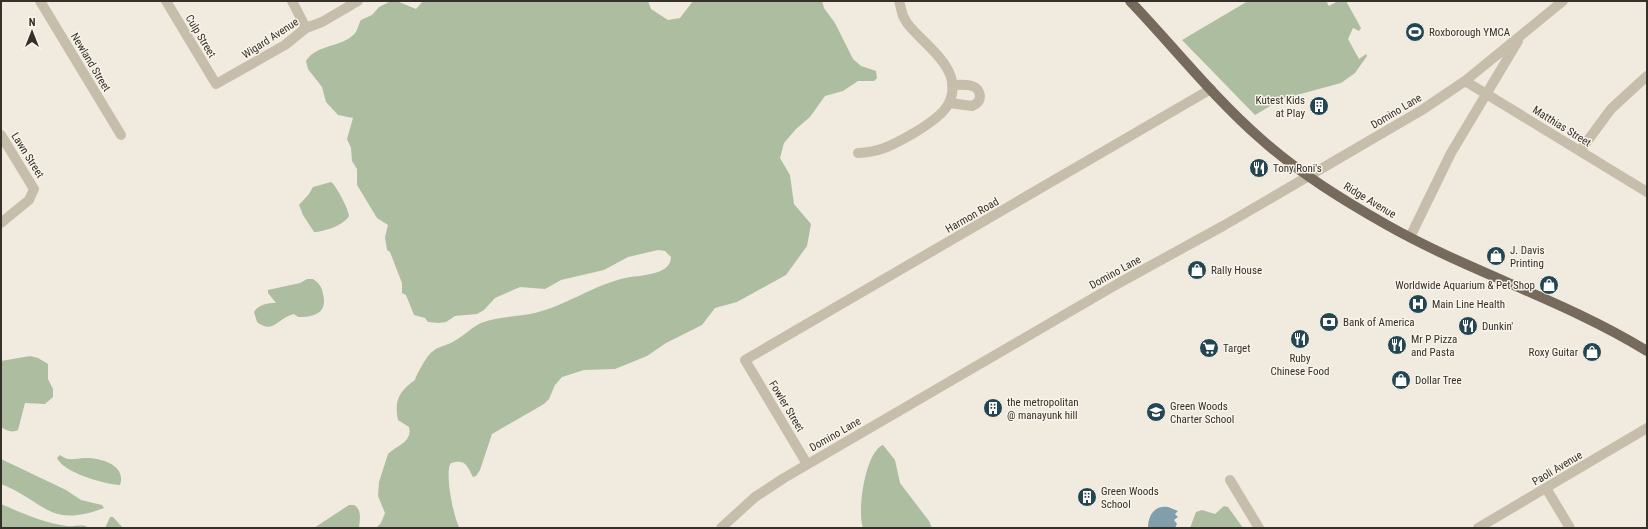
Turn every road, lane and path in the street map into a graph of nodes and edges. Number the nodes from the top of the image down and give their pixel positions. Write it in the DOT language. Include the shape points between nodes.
graph roads {
  1 [pos="40,1"];
  2 [pos="166,1"];
  3 [pos="292,1"];
  4 [pos="358,1"];
  5 [pos="899,1"];
  6 [pos="1130,1"];
  7 [pos="1560,2"];
  8 [pos="306,28"];
  9 [pos="1521,36"];
  10 [pos="1647,76"];
  11 [pos="1465,81"];
  12 [pos="216,84"];
  13 [pos="952,85"];
  14 [pos="1211,89"];
  15 [pos="1487,94"];
  16 [pos="950,103"];
  17 [pos="1,135"];
  18 [pos="121,135"];
  19 [pos="1580,151"];
  20 [pos="858,153"];
  21 [pos="1309,176"];
  22 [pos="1647,192"];
  23 [pos="1,223"];
  24 [pos="1410,237"];
  25 [pos="1647,351"];
  26 [pos="745,360"];
  27 [pos="1647,428"];
  28 [pos="807,464"];
  29 [pos="1230,480"];
  30 [pos="1546,488"];
  31 [pos="721,528"];
  32 [pos="1259,528"];
  33 [pos="1478,528"];
  34 [pos="1570,528"];
  1 -- 18 [label="street, Newland Street"];
  2 -- 12 [label="street, Culp Street"];
  3 -- 8 [label="street"];
  4 -- 8 [label="street, Wigard Avenue" via="322,22"];
  5 -- 13 [label="street" via="907,23 946,67"];
  6 -- 14 [label="main road, Ridge Avenue" via="1174,52"];
  7 -- 9 [label="street, Domino Lane"];
  8 -- 12 [label="street, Wigard Avenue" via="285,45"];
  9 -- 11 [label="street, Domino Lane"];
  9 -- 15 [label="street, Domino Lane"];
  10 -- 19 [label="street" via="1612,108"];
  11 -- 15 [label="street, Matthias Street"];
  11 -- 21 [label="street, Domino Lane" via="1422,110"];
  13 -- 16 [label="street"];
  13 -- 16 [label="street" via="975,87 980,98 972,106"];
  14 -- 21 [label="main road, Ridge Avenue" via="1261,140"];
  14 -- 26 [label="street, Harmon Road"];
  15 -- 19 [label="street, Matthias Street"];
  15 -- 24 [label="street, Domino Lane" via="1451,153"];
  16 -- 20 [label="street" via="933,122 886,149"];
  17 -- 23 [label="street, Lawn Street" via="34,189 30,200"];
  19 -- 22 [label="street, Matthias Street"];
  21 -- 24 [label="main road, Ridge Avenue"];
  21 -- 28 [label="street, Domino Lane"];
  24 -- 25 [label="main road, Ridge Avenue" via="1586,318"];
  26 -- 28 [label="street, Fowler Street"];
  27 -- 30 [label="street, Paoli Avenue"];
  28 -- 31 [label="street, Domino Lane" via="759,494"];
  29 -- 32 [label="street"];
  30 -- 33 [label="street, Paoli Avenue"];
  30 -- 34 [label="street"];
}
